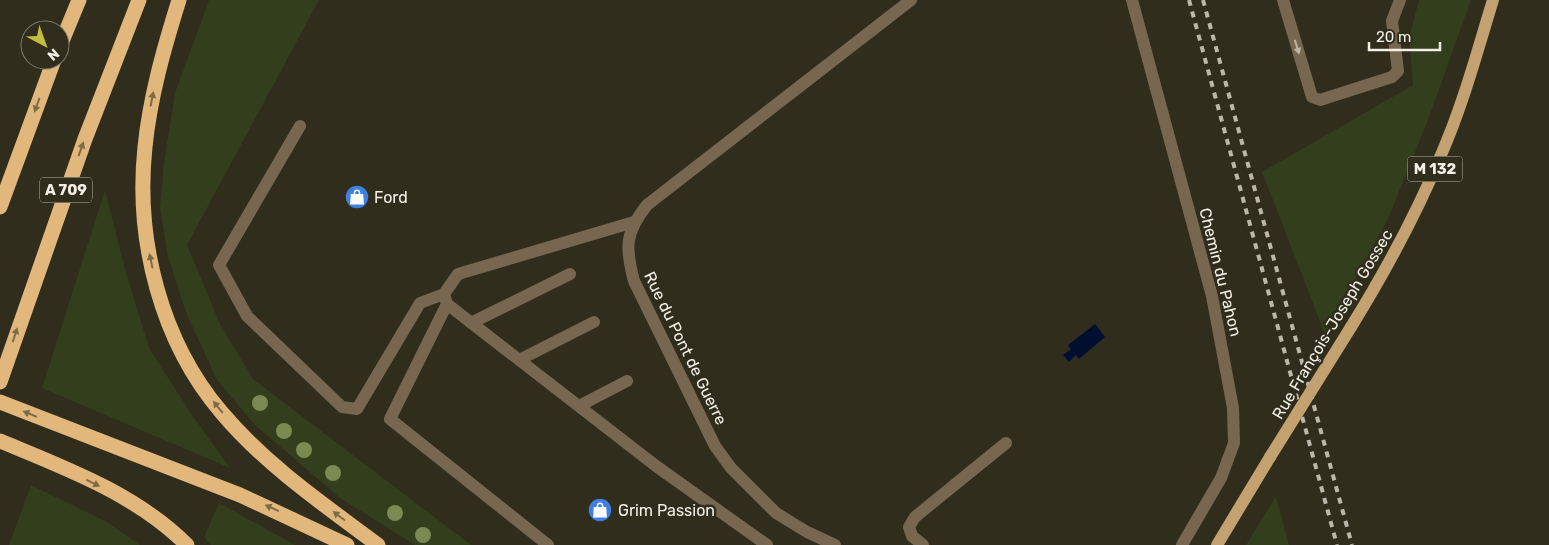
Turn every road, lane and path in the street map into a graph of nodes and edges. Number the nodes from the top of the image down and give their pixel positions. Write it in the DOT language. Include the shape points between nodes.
graph roads {
  1 [pos="79,0"];
  2 [pos="139,0"];
  3 [pos="179,0"];
  4 [pos="1132,0"];
  5 [pos="1283,0"];
  6 [pos="1400,0"];
  7 [pos="1493,0"];
  8 [pos="908,1"];
  9 [pos="70,22"];
  10 [pos="50,70"];
  11 [pos="300,126"];
  12 [pos="0,207"];
  13 [pos="634,222"];
  14 [pos="570,274"];
  15 [pos="445,299"];
  16 [pos="594,322"];
  17 [pos="471,323"];
  18 [pos="519,360"];
  19 [pos="627,381"];
  20 [pos="0,382"];
  21 [pos="0,402"];
  22 [pos="579,406"];
  23 [pos="0,441"];
  24 [pos="1006,443"];
  25 [pos="1218,544"];
  26 [pos="187,545"];
  27 [pos="347,545"];
  28 [pos="378,545"];
  29 [pos="548,545"];
  30 [pos="766,545"];
  31 [pos="835,545"];
  32 [pos="923,545"];
  33 [pos="1182,545"];
  1 -- 9 [label="highway"];
  20 -- 2 [label="highway, A 709, one-way" via="78,156"];
  28 -- 3 [label="highway, one-way" via="316,499 242,434 195,376 171,329 148,246 143,173 152,97"];
  4 -- 33 [label="street, Chemin du Pahon" via="1212,296 1233,408 1234,443 1221,478"];
  5 -- 6 [label="street, one-way" via="1312,97 1320,100 1392,77 1398,71 1392,21"];
  7 -- 25 [label="main road, Rue François-Joseph Gossec / M 132, bridge" via="1469,81 1442,154 1387,269"];
  8 -- 13 [label="street, Rue du Pont de Guerre" via="647,205"];
  10 -- 12 [label="highway, one-way"];
  11 -- 15 [label="street" via="219,265 247,316 342,407 357,409 420,303"];
  13 -- 15 [label="street" via="458,274"];
  13 -- 31 [label="street, Rue du Pont de Guerre" via="628,237 628,258 634,280 715,446 747,486 776,513"];
  14 -- 17 [label="street"];
  15 -- 17 [label="street"];
  15 -- 29 [label="street" via="390,419"];
  16 -- 18 [label="street"];
  17 -- 18 [label="street"];
  18 -- 22 [label="street"];
  19 -- 22 [label="street"];
  27 -- 21 [label="highway, one-way" via="240,495"];
  22 -- 30 [label="street"];
  23 -- 26 [label="highway, one-way" via="49,461 138,506"];
  24 -- 32 [label="street" via="916,517 909,527 912,536"];
}
